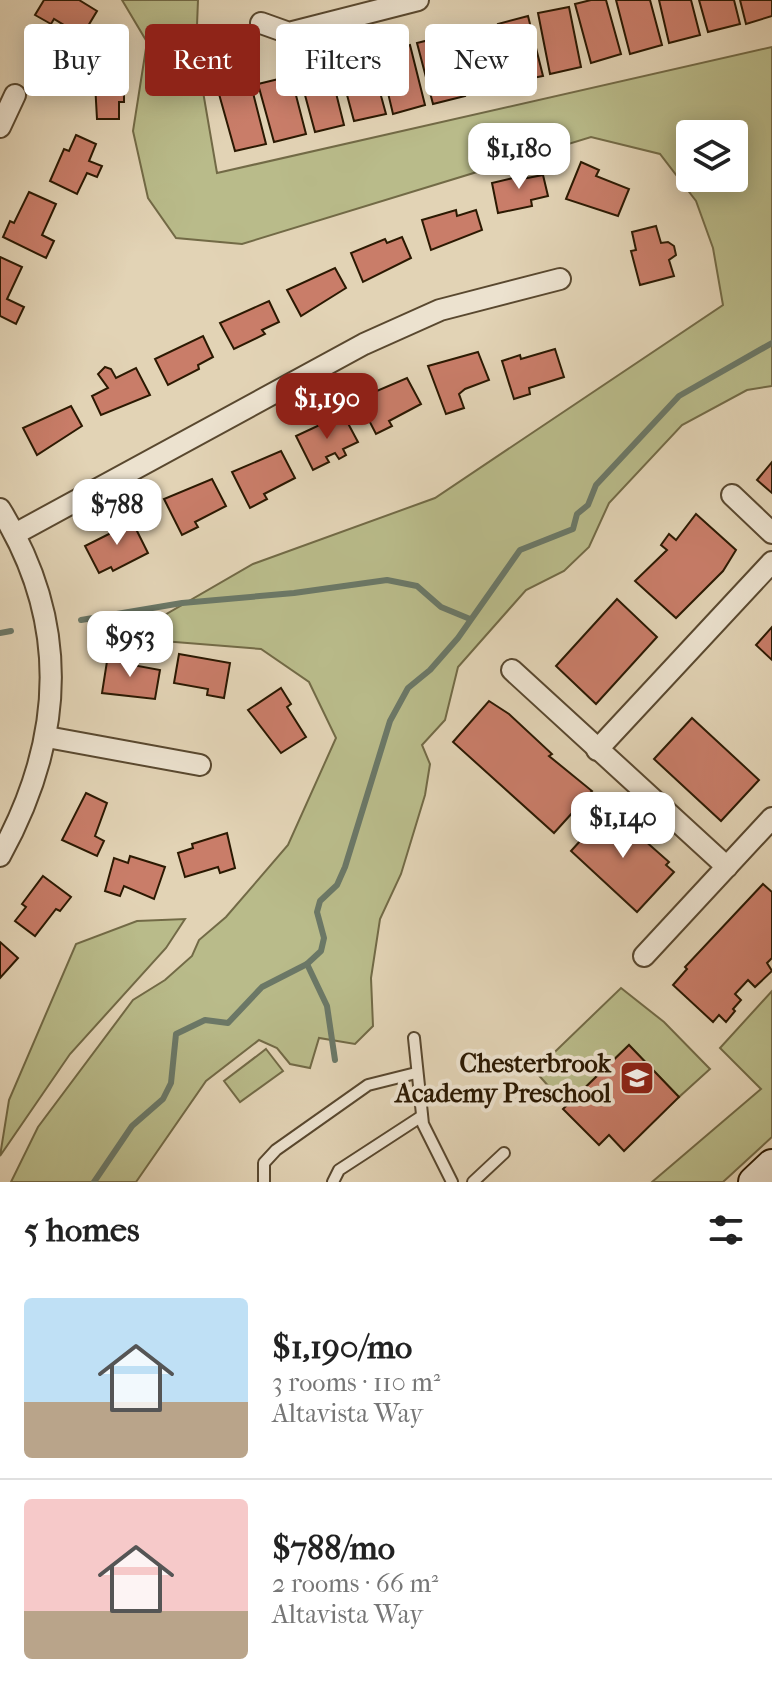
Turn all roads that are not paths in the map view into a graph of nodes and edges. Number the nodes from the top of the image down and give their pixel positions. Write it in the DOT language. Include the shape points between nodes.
graph roads {
  1 [pos="418,0"];
  2 [pos="261,23"];
  3 [pos="15,95"];
  4 [pos="0,127"];
  5 [pos="560,279"];
  6 [pos="732,495"];
  7 [pos="0,509"];
  8 [pos="772,533"];
  9 [pos="15,534"];
  10 [pos="772,562"];
  11 [pos="512,670"];
  12 [pos="47,737"];
  13 [pos="597,750"];
  14 [pos="200,765"];
  15 [pos="772,818"];
  16 [pos="0,856"];
  17 [pos="727,867"];
  18 [pos="644,956"];
  19 [pos="414,1038"];
  20 [pos="416,1073"];
  21 [pos="422,1116"];
  22 [pos="504,1153"];
  23 [pos="772,1165"];
  24 [pos="264,1182"];
  25 [pos="333,1182"];
  26 [pos="452,1182"];
  27 [pos="473,1182"];
  28 [pos="754,1182"];
  1 -- 2 [label="street" via="289,33"];
  3 -- 4 [label="street"];
  5 -- 9 [label="street" via="440,310 376,338"];
  6 -- 8 [label="street"];
  7 -- 9 [label="street"];
  9 -- 12 [label="street" via="32,571 49,641"];
  10 -- 13 [label="street"];
  11 -- 13 [label="street"];
  12 -- 14 [label="street"];
  12 -- 16 [label="street" via="35,783"];
  13 -- 17 [label="street"];
  15 -- 17 [label="street"];
  17 -- 18 [label="street"];
  19 -- 20 [label="lane"];
  20 -- 21 [label="lane"];
  20 -- 24 [label="lane" via="368,1085 282,1146 264,1163"];
  21 -- 25 [label="lane" via="339,1170"];
  21 -- 26 [label="lane"];
  22 -- 27 [label="lane"];
  23 -- 28 [label="main road"];
}
